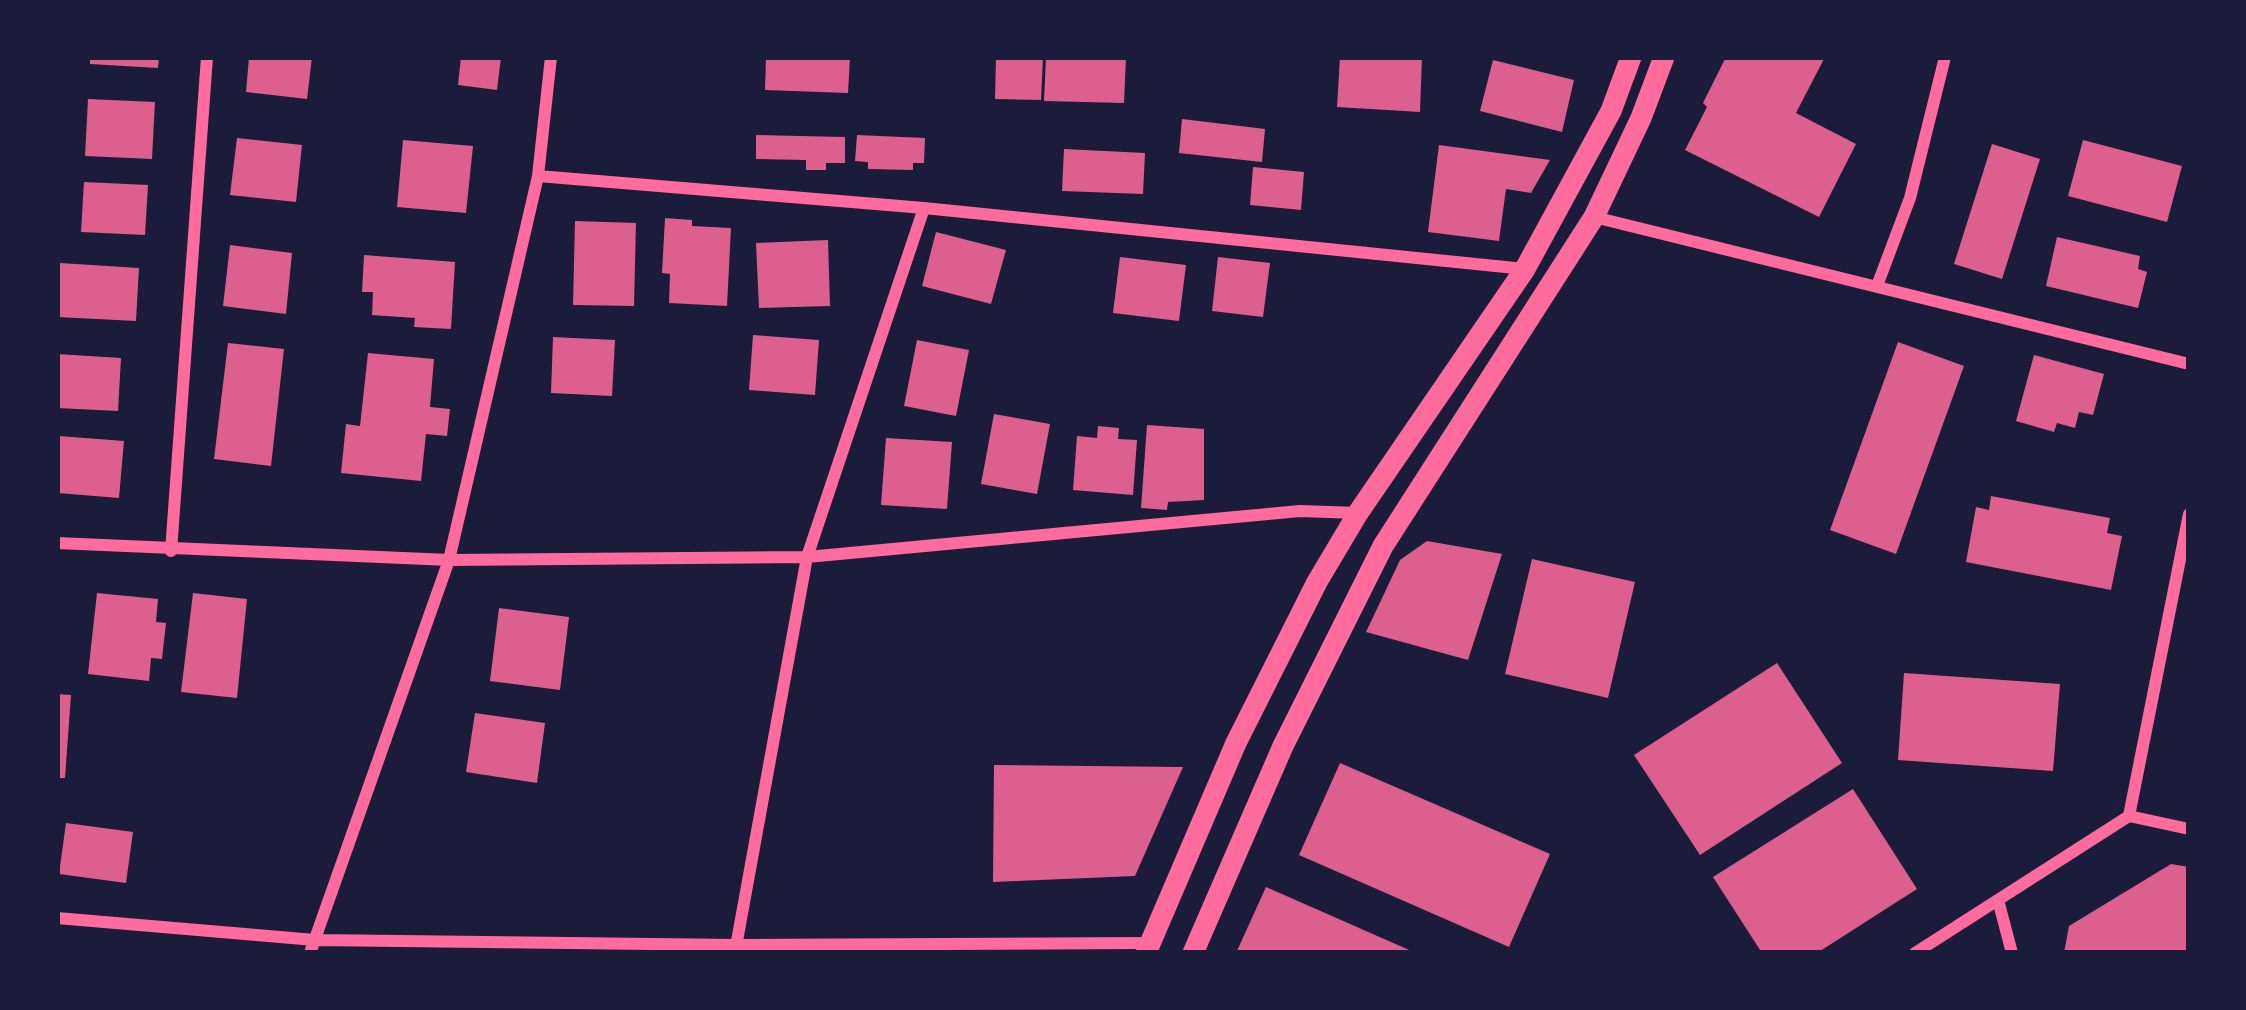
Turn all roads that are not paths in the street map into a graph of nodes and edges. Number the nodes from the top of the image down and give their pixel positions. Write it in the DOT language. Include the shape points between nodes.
graph roads {
  1 [pos="207,57"];
  2 [pos="551,57"];
  3 [pos="1631,57"];
  4 [pos="1664,57"];
  5 [pos="1945,57"];
  6 [pos="538,176"];
  7 [pos="924,208"];
  8 [pos="1594,218"];
  9 [pos="1525,269"];
  10 [pos="1877,286"];
  11 [pos="2189,364"];
  12 [pos="1358,513"];
  13 [pos="2189,514"];
  14 [pos="57,543"];
  15 [pos="171,551"];
  16 [pos="807,556"];
  17 [pos="448,560"];
  18 [pos="2129,816"];
  19 [pos="2189,829"];
  20 [pos="1998,900"];
  21 [pos="57,918"];
  22 [pos="312,946"];
  23 [pos="1147,948"];
  24 [pos="736,949"];
  25 [pos="1193,953"];
  26 [pos="1915,953"];
  27 [pos="2012,953"];
  1 -- 15 [label="street"];
  2 -- 6 [label="street"];
  3 -- 9 [label="street" via="1611,111"];
  4 -- 8 [label="street"];
  5 -- 10 [label="street" via="1910,198"];
  6 -- 7 [label="street"];
  6 -- 17 [label="street"];
  7 -- 9 [label="street"];
  7 -- 16 [label="street"];
  8 -- 10 [label="street"];
  8 -- 25 [label="street" via="1383,546 1283,746"];
  9 -- 12 [label="street"];
  10 -- 11 [label="street"];
  12 -- 16 [label="street" via="1300,511"];
  12 -- 23 [label="street" via="1236,743"];
  13 -- 18 [label="street"];
  14 -- 15 [label="street"];
  15 -- 17 [label="street"];
  16 -- 17 [label="street"];
  16 -- 24 [label="street"];
  17 -- 22 [label="street"];
  18 -- 19 [label="street"];
  18 -- 20 [label="street"];
  20 -- 26 [label="street"];
  20 -- 27 [label="street"];
  21 -- 22 [label="street"];
  22 -- 24 [label="street"];
  23 -- 24 [label="street"];
}
